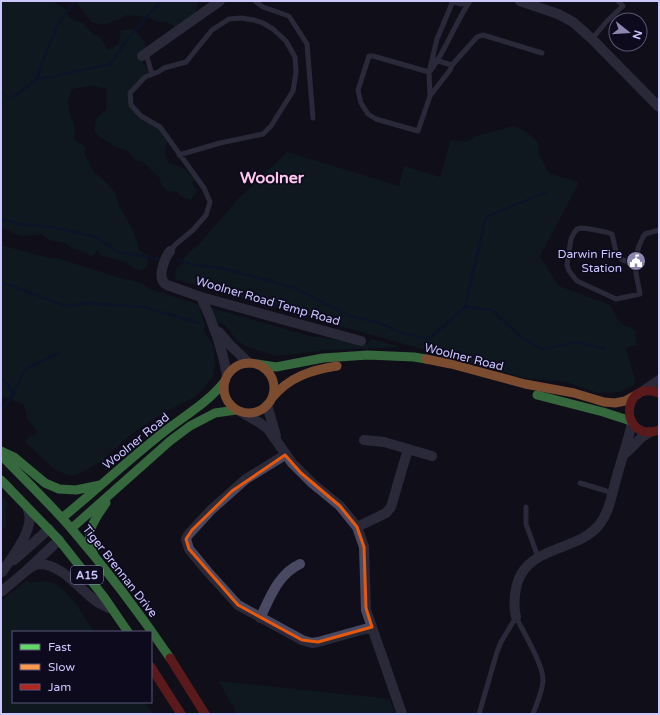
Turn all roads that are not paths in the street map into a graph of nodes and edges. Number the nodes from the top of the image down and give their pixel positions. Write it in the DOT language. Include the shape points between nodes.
graph roads {
  1 [pos="220,1"];
  2 [pos="255,1"];
  3 [pos="452,1"];
  4 [pos="520,1"];
  5 [pos="618,1"];
  6 [pos="469,2"];
  7 [pos="592,39"];
  8 [pos="542,53"];
  9 [pos="144,55"];
  10 [pos="435,60"];
  11 [pos="452,65"];
  12 [pos="430,72"];
  13 [pos="152,74"];
  14 [pos="430,96"];
  15 [pos="659,107"];
  16 [pos="313,118"];
  17 [pos="179,155"];
  18 [pos="659,230"];
  19 [pos="170,251"];
  20 [pos="634,263"];
  21 [pos="201,296"];
  22 [pos="212,320"];
  23 [pos="361,341"];
  24 [pos="253,364"];
  25 [pos="226,378"];
  26 [pos="659,380"];
  27 [pos="640,393"];
  28 [pos="659,393"];
  29 [pos="269,401"];
  30 [pos="239,411"];
  31 [pos="631,422"];
  32 [pos="656,431"];
  33 [pos="364,440"];
  34 [pos="408,449"];
  35 [pos="1,451"];
  36 [pos="283,451"];
  37 [pos="1,455"];
  38 [pos="432,456"];
  39 [pos="622,460"];
  40 [pos="1,480"];
  41 [pos="580,483"];
  42 [pos="101,485"];
  43 [pos="114,490"];
  44 [pos="613,493"];
  45 [pos="22,500"];
  46 [pos="526,507"];
  47 [pos="62,518"];
  48 [pos="357,527"];
  49 [pos="72,528"];
  50 [pos="49,529"];
  51 [pos="59,540"];
  52 [pos="94,555"];
  53 [pos="538,557"];
  54 [pos="300,564"];
  55 [pos="26,571"];
  56 [pos="1,572"];
  57 [pos="1,592"];
  58 [pos="113,610"];
  59 [pos="516,617"];
  60 [pos="260,618"];
  61 [pos="372,627"];
  62 [pos="127,631"];
  63 [pos="151,631"];
  64 [pos="152,632"];
  65 [pos="152,669"];
  66 [pos="182,714"];
  67 [pos="205,714"];
  68 [pos="402,714"];
  69 [pos="480,714"];
  70 [pos="533,714"];
  1 -- 9 [label="street"];
  2 -- 16 [label="lane" via="263,7 289,16 307,44"];
  3 -- 6 [label="lane" via="461,4"];
  3 -- 10 [label="lane" via="437,39"];
  4 -- 7 [label="street" via="558,14 573,22"];
  5 -- 7 [label="lane" via="623,6"];
  6 -- 10 [label="lane"];
  7 -- 15 [label="street"];
  8 -- 11 [label="lane" via="483,35 477,37"];
  9 -- 13 [label="lane"];
  10 -- 11 [label="lane"];
  10 -- 12 [label="lane"];
  11 -- 14 [label="lane"];
  12 -- 14 [label="lane"];
  12 -- 14 [label="lane" via="370,56 358,90 361,103 368,114 418,131"];
  13 -- 17 [label="lane" via="145,77 130,93 131,105 141,116 160,127"];
  13 -- 17 [label="lane" via="186,62 212,30 229,19 242,18 263,23 286,41 295,57 293,91 263,134"];
  17 -- 19 [label="lane" via="204,188 210,202 206,215"];
  18 -- 20 [label="lane" via="643,237"];
  19 -- 21 [label="street, Woolner Road Temp Road" via="166,256 162,279 164,283"];
  20 -- 20 [label="lane" via="640,294 616,299 572,277 567,265 571,239 577,229 582,228 612,234 619,258 623,262"];
  21 -- 22 [label="street"];
  21 -- 23 [label="street, Woolner Road Temp Road"];
  22 -- 24 [label="street" via="226,341"];
  22 -- 25 [label="street" via="222,348"];
  24 -- 25 [label="main road" via="235,367"];
  24 -- 27 [label="main road, Woolner Road" via="276,367 323,358 368,355 414,357 604,402 625,401"];
  24 -- 29 [label="main road" via="263,367 271,377 274,387"];
  25 -- 30 [label="main road" via="225,397 229,404"];
  25 -- 42 [label="main road, Woolner Road" via="217,392"];
  26 -- 27 [label="street"];
  27 -- 28 [label="main road" via="650,390"];
  27 -- 31 [label="main road" via="633,398 629,408"];
  29 -- 30 [label="main road" via="257,412"];
  29 -- 31 [label="main road, Woolner Road" via="284,384 309,372 339,366 388,364 449,371 603,412"];
  29 -- 36 [label="street" via="275,433"];
  30 -- 36 [label="street" via="265,426"];
  30 -- 43 [label="main road, Woolner Road" via="215,413 199,420"];
  31 -- 32 [label="main road, Woolner Road" via="640,430"];
  31 -- 39 [label="street"];
  32 -- 39 [label="street" via="642,437"];
  33 -- 34 [label="street" via="384,442"];
  34 -- 38 [label="street"];
  34 -- 48 [label="street" via="391,507 386,513"];
  35 -- 42 [label="main road" via="14,457 45,482 59,489 76,490"];
  36 -- 48 [label="street" via="301,473 340,506"];
  36 -- 60 [label="street" via="241,483 192,530 186,539 189,549 231,599"];
  37 -- 47 [label="main road, Tiger Brennan Drive / A15"];
  39 -- 44 [label="street"];
  40 -- 45 [label="main road, A15"];
  41 -- 44 [label="lane"];
  42 -- 47 [label="main road, Woolner Road"];
  43 -- 49 [label="main road, Woolner Road"];
  43 -- 52 [label="main road" via="100,511 90,535"];
  44 -- 53 [label="street" via="607,511 593,531"];
  45 -- 50 [label="main road, A15"];
  45 -- 56 [label="street" via="30,514 30,522 19,547"];
  46 -- 53 [label="lane" via="526,524"];
  47 -- 49 [label="main road, Tiger Brennan Drive / A15"];
  47 -- 50 [label="main road, Woolner Road"];
  48 -- 61 [label="street" via="364,547 366,608"];
  49 -- 51 [label="main road, Woolner Road"];
  49 -- 52 [label="main road, Tiger Brennan Drive / A15"];
  50 -- 51 [label="main road, A15"];
  50 -- 56 [label="street"];
  51 -- 55 [label="street"];
  51 -- 58 [label="main road, A15"];
  52 -- 63 [label="main road, Tiger Brennan Drive / A15"];
  53 -- 59 [label="street" via="528,565 518,580 513,600"];
  54 -- 60 [label="street" via="283,576"];
  55 -- 57 [label="street"];
  55 -- 58 [label="street" via="37,565 51,567 70,578 97,602"];
  58 -- 62 [label="main road, A15"];
  59 -- 69 [label="lane" via="497,652"];
  59 -- 70 [label="lane" via="542,673 541,689"];
  60 -- 61 [label="street" via="312,643"];
  61 -- 68 [label="street"];
  64 -- 67 [label="main road, Tiger Brennan Drive / A15"];
  65 -- 66 [label="main road"];
}
